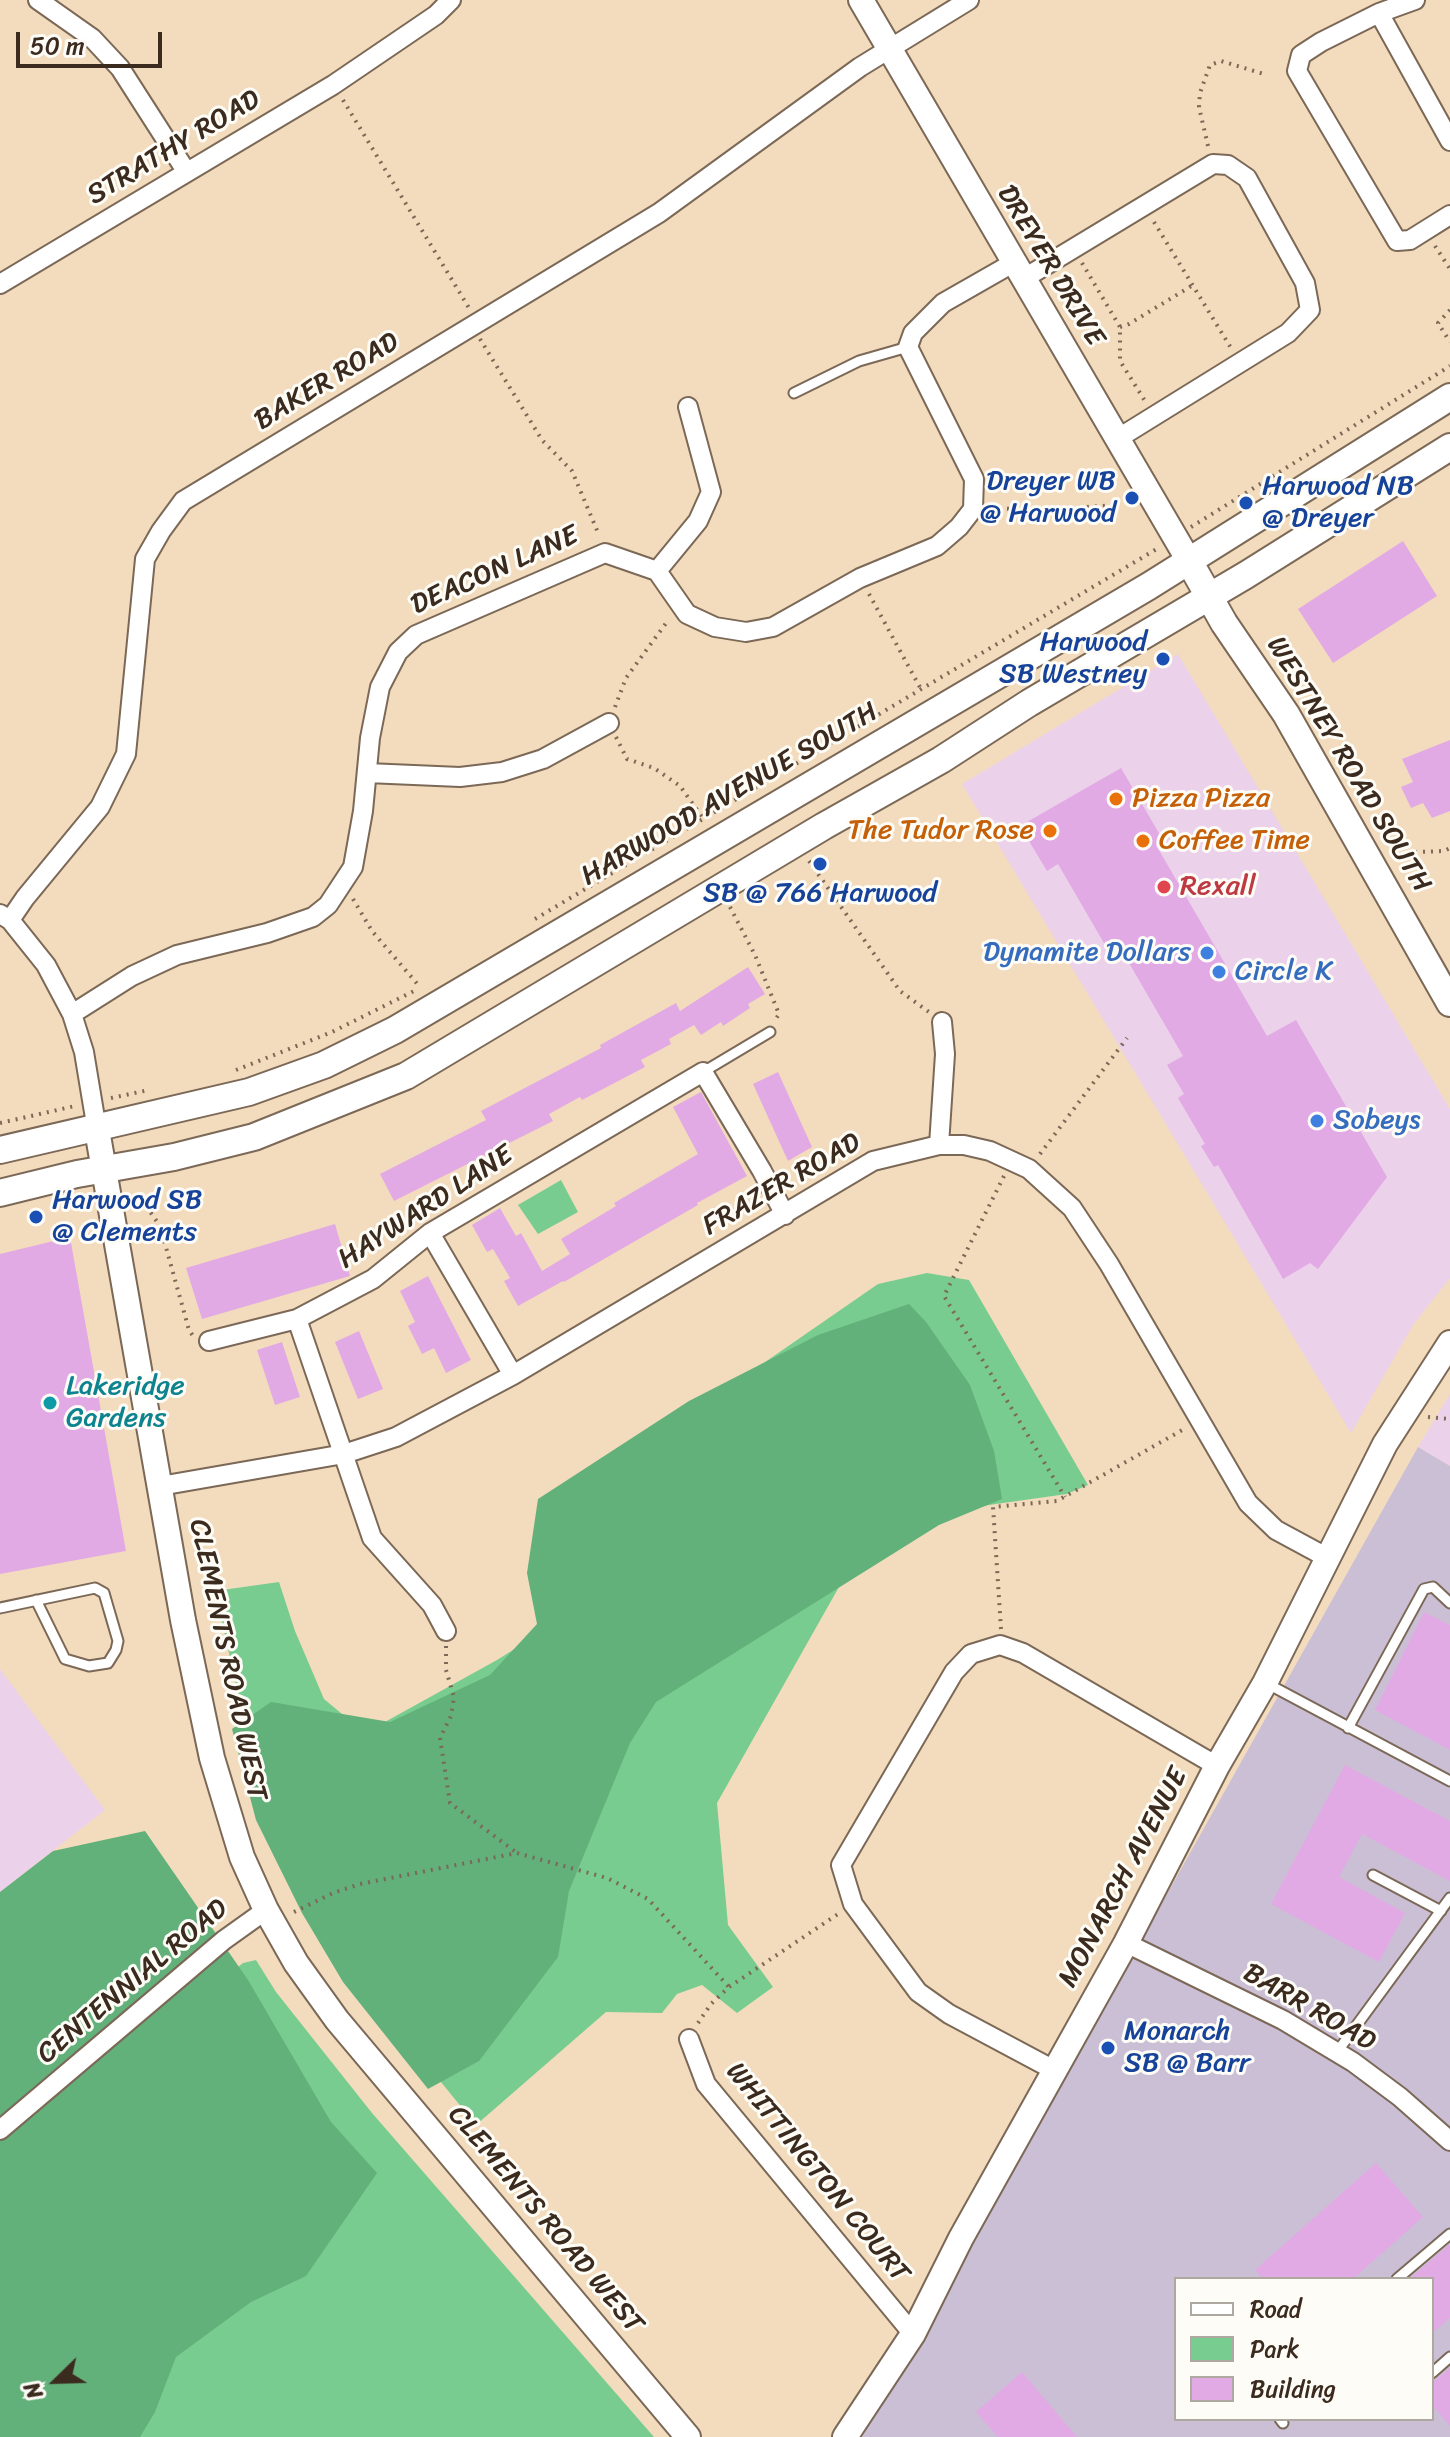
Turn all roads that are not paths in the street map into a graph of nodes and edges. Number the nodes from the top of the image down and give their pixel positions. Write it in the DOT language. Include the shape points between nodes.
graph roads {
  1 [pos="38,0"];
  2 [pos="451,0"];
  3 [pos="861,0"];
  4 [pos="969,0"];
  5 [pos="1415,0"];
  6 [pos="1379,13"];
  7 [pos="889,49"];
  8 [pos="1450,141"];
  9 [pos="186,171"];
  10 [pos="1450,215"];
  11 [pos="1018,271"];
  12 [pos="0,284"];
  13 [pos="908,347"];
  14 [pos="794,393"];
  15 [pos="1450,397"];
  16 [pos="688,407"];
  17 [pos="1117,439"];
  18 [pos="1450,447"];
  19 [pos="1189,561"];
  20 [pos="657,571"];
  21 [pos="1209,597"];
  22 [pos="609,723"];
  23 [pos="367,773"];
  24 [pos="3,922"];
  25 [pos="1450,1003"];
  26 [pos="72,1014"];
  27 [pos="942,1022"];
  28 [pos="770,1032"];
  29 [pos="703,1072"];
  30 [pos="97,1130"];
  31 [pos="939,1145"];
  32 [pos="0,1150"];
  33 [pos="104,1169"];
  34 [pos="0,1193"];
  35 [pos="785,1215"];
  36 [pos="430,1233"];
  37 [pos="297,1319"];
  38 [pos="204,1343"];
  39 [pos="1450,1343"];
  40 [pos="513,1375"];
  41 [pos="344,1454"];
  42 [pos="160,1486"];
  43 [pos="1326,1557"];
  44 [pos="36,1600"];
  45 [pos="1450,1603"];
  46 [pos="0,1608"];
  47 [pos="446,1631"];
  48 [pos="1265,1683"];
  49 [pos="1348,1728"];
  50 [pos="1217,1766"];
  51 [pos="1450,1781"];
  52 [pos="1373,1875"];
  53 [pos="1450,1898"];
  54 [pos="266,1910"];
  55 [pos="1441,1911"];
  56 [pos="1126,1943"];
  57 [pos="689,2039"];
  58 [pos="1337,2052"];
  59 [pos="1054,2070"];
  60 [pos="0,2130"];
  61 [pos="1450,2141"];
  62 [pos="1450,2234"];
  63 [pos="1399,2277"];
  64 [pos="913,2334"];
  65 [pos="1450,2357"];
  66 [pos="1434,2371"];
  67 [pos="688,2437"];
  68 [pos="845,2437"];
  1 -- 9 [label="street" via="92,38 120,68"];
  2 -- 9 [label="street, STRATHY ROAD" via="333,85"];
  3 -- 7 [label="street, DREYER DRIVE"];
  4 -- 7 [label="street, BAKER ROAD"];
  5 -- 6 [label="street"];
  6 -- 8 [label="street"];
  6 -- 10 [label="street" via="1301,55 1297,71 1397,241 1410,240"];
  7 -- 11 [label="street, DREYER DRIVE"];
  7 -- 24 [label="street, BAKER ROAD" via="659,213 183,501 145,559 126,754 100,807"];
  9 -- 12 [label="street, STRATHY ROAD"];
  11 -- 13 [label="street" via="943,303 913,333"];
  11 -- 17 [label="street, DREYER DRIVE"];
  11 -- 17 [label="street" via="1073,248 1213,164 1228,165 1247,178 1305,283 1310,310 1288,333"];
  13 -- 14 [label="lane" via="859,361"];
  13 -- 20 [label="street" via="974,479 973,509 959,527 937,546 860,578 773,627 746,632 715,627 687,614"];
  15 -- 19 [label="main road, HARWOOD AVENUE SOUTH"];
  16 -- 20 [label="street" via="711,492 698,521"];
  17 -- 19 [label="street, DREYER DRIVE"];
  18 -- 21 [label="main road"];
  19 -- 21 [label="main road, WESTNEY ROAD SOUTH"];
  19 -- 30 [label="main road, HARWOOD AVENUE SOUTH" via="710,830 395,1030 324,1065 249,1092"];
  20 -- 23 [label="street, DEACON LANE" via="605,553 416,635 398,652 380,687"];
  21 -- 25 [label="main road, WESTNEY ROAD SOUTH" via="1286,714"];
  21 -- 33 [label="main road" via="406,1076 254,1137"];
  22 -- 23 [label="street" via="543,759 502,772 460,777"];
  23 -- 26 [label="street, DEACON LANE" via="353,867 328,905 313,917 267,933 177,955"];
  24 -- 26 [label="street" via="46,965"];
  26 -- 30 [label="street"];
  27 -- 31 [label="street"];
  28 -- 29 [label="lane"];
  29 -- 35 [label="street"];
  29 -- 36 [label="street, HAYWARD LANE"];
  30 -- 32 [label="main road, HARWOOD AVENUE SOUTH"];
  30 -- 33 [label="street, CLEMENTS ROAD WEST"];
  31 -- 35 [label="street, FRAZER ROAD" via="873,1161"];
  31 -- 43 [label="street, FRAZER ROAD" via="990,1151 1029,1169 1072,1208 1248,1503 1276,1530"];
  33 -- 34 [label="main road"];
  33 -- 42 [label="street, CLEMENTS ROAD WEST"];
  35 -- 40 [label="street, FRAZER ROAD"];
  36 -- 37 [label="street, HAYWARD LANE" via="373,1279"];
  36 -- 40 [label="street"];
  37 -- 38 [label="street, HAYWARD LANE"];
  37 -- 41 [label="street"];
  39 -- 43 [label="street, MONARCH AVENUE" via="1385,1444"];
  40 -- 41 [label="street, FRAZER ROAD" via="396,1437"];
  41 -- 42 [label="street, FRAZER ROAD"];
  41 -- 47 [label="street" via="372,1538 432,1605"];
  42 -- 54 [label="street, CLEMENTS ROAD WEST" via="212,1758 242,1857"];
  43 -- 48 [label="street, MONARCH AVENUE"];
  44 -- 44 [label="lane" via="95,1588 104,1593 118,1641 108,1663 89,1666 65,1659"];
  44 -- 46 [label="lane"];
  45 -- 49 [label="lane" via="1433,1587 1424,1589"];
  48 -- 49 [label="lane"];
  48 -- 50 [label="street, MONARCH AVENUE"];
  49 -- 51 [label="lane"];
  50 -- 56 [label="street, MONARCH AVENUE"];
  50 -- 59 [label="street" via="1023,1653 1000,1645 971,1654 954,1672 841,1865 853,1904 918,1992"];
  52 -- 55 [label="lane"];
  53 -- 55 [label="lane"];
  54 -- 60 [label="street, CENTENNIAL ROAD"];
  54 -- 67 [label="street, CLEMENTS ROAD WEST" via="337,2020"];
  55 -- 58 [label="lane"];
  56 -- 58 [label="street, BARR ROAD"];
  56 -- 59 [label="street, MONARCH AVENUE"];
  57 -- 64 [label="street, WHITTINGTON COURT" via="706,2084"];
  58 -- 61 [label="street, BARR ROAD"];
  59 -- 64 [label="street, MONARCH AVENUE"];
  62 -- 63 [label="lane"];
  64 -- 68 [label="street, MONARCH AVENUE"];
  65 -- 66 [label="lane"];
}
